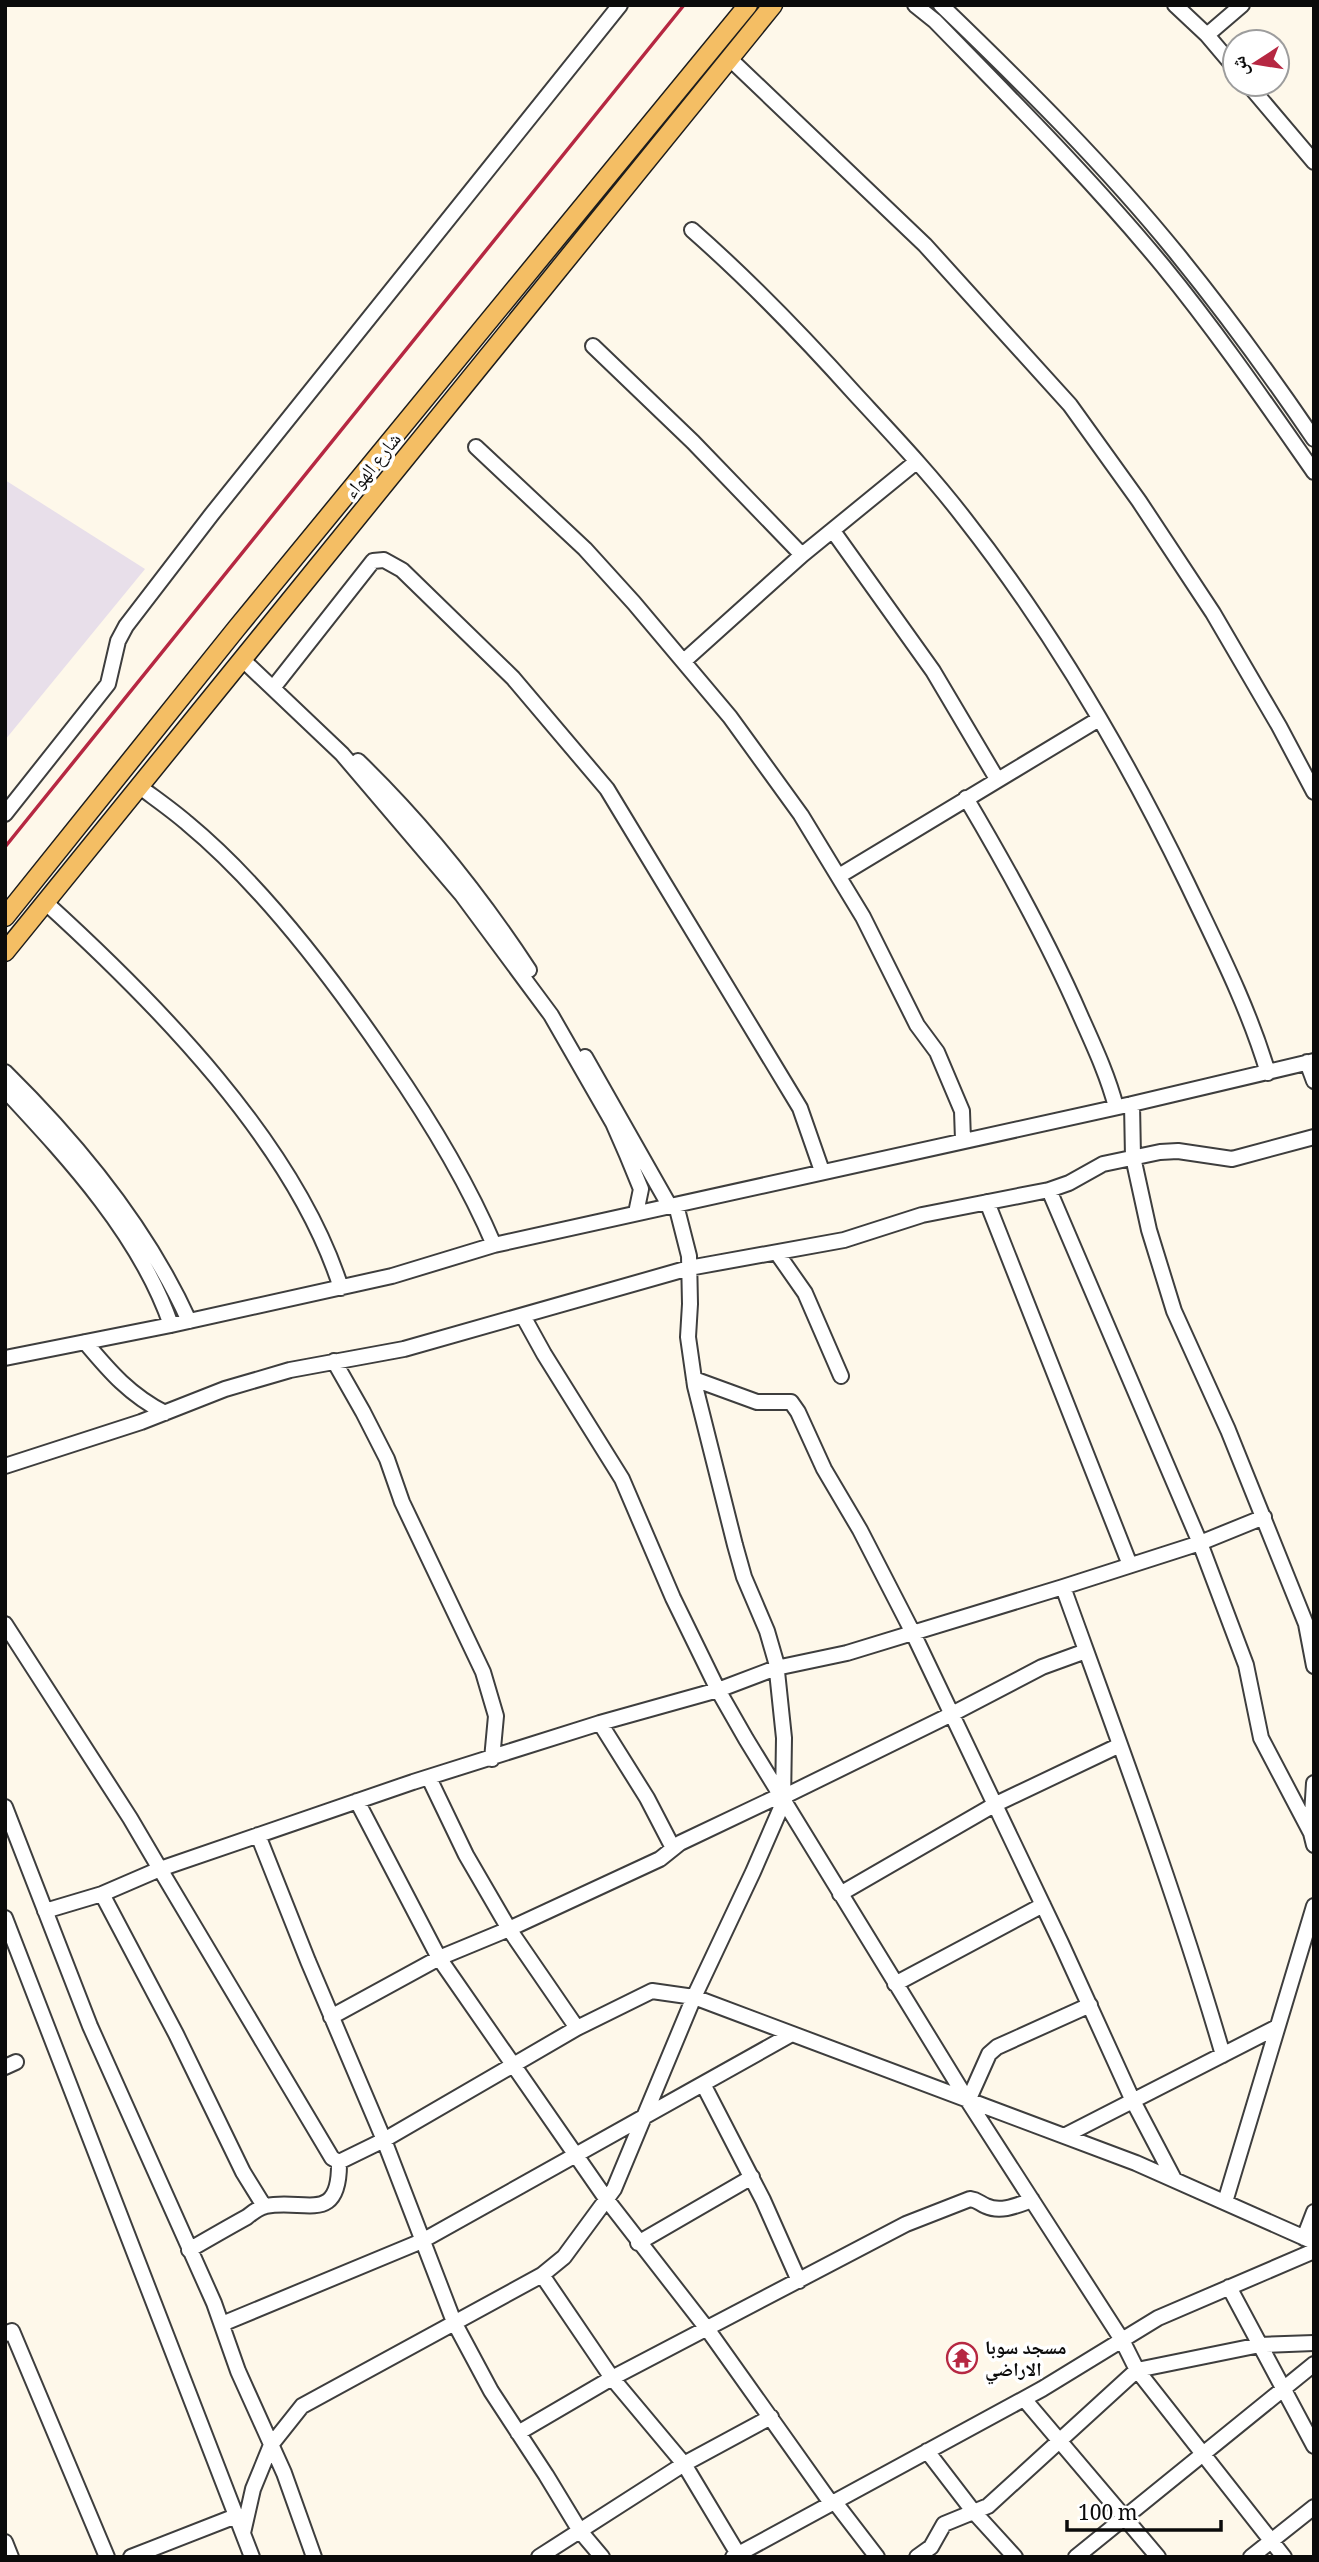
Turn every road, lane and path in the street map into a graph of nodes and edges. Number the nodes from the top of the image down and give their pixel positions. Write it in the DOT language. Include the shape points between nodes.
graph roads {
  1 [pos="620,5"];
  2 [pos="748,5"];
  3 [pos="773,5"];
  4 [pos="915,5"];
  5 [pos="941,5"];
  6 [pos="1175,5"];
  7 [pos="1242,5"];
  8 [pos="1207,35"];
  9 [pos="1221,52"];
  10 [pos="729,58"];
  11 [pos="1260,98"];
  12 [pos="1314,162"];
  13 [pos="692,230"];
  14 [pos="593,346"];
  15 [pos="1314,439"];
  16 [pos="476,447"];
  17 [pos="916,462"];
  18 [pos="1314,472"];
  19 [pos="833,531"];
  20 [pos="803,555"];
  21 [pos="243,660"];
  22 [pos="684,661"];
  23 [pos="275,690"];
  24 [pos="1099,719"];
  25 [pos="997,779"];
  26 [pos="140,787"];
  27 [pos="1314,792"];
  28 [pos="965,798"];
  29 [pos="5,814"];
  30 [pos="839,876"];
  31 [pos="45,902"];
  32 [pos="5,917"];
  33 [pos="5,952"];
  34 [pos="1311,1061"];
  35 [pos="5,1072"];
  36 [pos="1268,1073"];
  37 [pos="1314,1081"];
  38 [pos="5,1090"];
  39 [pos="1132,1104"];
  40 [pos="1116,1107"];
  41 [pos="1314,1137"];
  42 [pos="963,1140"];
  43 [pos="1133,1157"];
  44 [pos="822,1171"];
  45 [pos="1049,1190"];
  46 [pos="987,1202"];
  47 [pos="673,1205"];
  48 [pos="636,1213"];
  49 [pos="494,1245"];
  50 [pos="777,1253"];
  51 [pos="689,1268"];
  52 [pos="341,1288"];
  53 [pos="523,1315"];
  54 [pos="189,1321"];
  55 [pos="171,1325"];
  56 [pos="85,1342"];
  57 [pos="5,1358"];
  58 [pos="334,1361"];
  59 [pos="841,1376"];
  60 [pos="694,1379"];
  61 [pos="165,1413"];
  62 [pos="5,1466"];
  63 [pos="1264,1517"];
  64 [pos="1200,1543"];
  65 [pos="1130,1565"];
  66 [pos="1063,1587"];
  67 [pos="5,1624"];
  68 [pos="912,1632"];
  69 [pos="1086,1651"];
  70 [pos="1314,1666"];
  71 [pos="776,1668"];
  72 [pos="718,1690"];
  73 [pos="952,1714"];
  74 [pos="600,1723"];
  75 [pos="1120,1745"];
  76 [pos="492,1759"];
  77 [pos="429,1778"];
  78 [pos="1314,1783"];
  79 [pos="781,1798"];
  80 [pos="356,1801"];
  81 [pos="994,1805"];
  82 [pos="5,1807"];
  83 [pos="258,1835"];
  84 [pos="1312,1839"];
  85 [pos="673,1848"];
  86 [pos="160,1869"];
  87 [pos="102,1894"];
  88 [pos="839,1894"];
  89 [pos="1043,1905"];
  90 [pos="1314,1906"];
  91 [pos="46,1910"];
  92 [pos="5,1918"];
  93 [pos="509,1929"];
  94 [pos="439,1958"];
  95 [pos="895,1983"];
  96 [pos="694,1997"];
  97 [pos="1090,2006"];
  98 [pos="331,2017"];
  99 [pos="1277,2027"];
  100 [pos="577,2028"];
  101 [pos="792,2034"];
  102 [pos="1223,2055"];
  103 [pos="515,2065"];
  104 [pos="703,2084"];
  105 [pos="968,2101"];
  106 [pos="1133,2101"];
  107 [pos="644,2118"];
  108 [pos="1064,2136"];
  109 [pos="384,2140"];
  110 [pos="576,2156"];
  111 [pos="339,2162"];
  112 [pos="751,2177"];
  113 [pos="1174,2179"];
  114 [pos="607,2200"];
  115 [pos="1032,2200"];
  116 [pos="1225,2202"];
  117 [pos="264,2206"];
  118 [pos="1314,2212"];
  119 [pos="1309,2240"];
  120 [pos="422,2241"];
  121 [pos="638,2243"];
  122 [pos="189,2250"];
  123 [pos="1314,2251"];
  124 [pos="542,2275"];
  125 [pos="799,2281"];
  126 [pos="1229,2287"];
  127 [pos="454,2322"];
  128 [pos="222,2324"];
  129 [pos="708,2330"];
  130 [pos="5,2334"];
  131 [pos="1122,2340"];
  132 [pos="1314,2343"];
  133 [pos="1261,2345"];
  134 [pos="1314,2364"];
  135 [pos="1137,2370"];
  136 [pos="612,2378"];
  137 [pos="1283,2388"];
  138 [pos="1024,2399"];
  139 [pos="771,2417"];
  140 [pos="519,2433"];
  141 [pos="1059,2443"];
  142 [pos="271,2445"];
  143 [pos="1314,2446"];
  144 [pos="927,2451"];
  145 [pos="1202,2454"];
  146 [pos="684,2464"];
  147 [pos="833,2502"];
  148 [pos="1314,2507"];
  149 [pos="973,2511"];
  150 [pos="236,2516"];
  151 [pos="1125,2516"];
  152 [pos="580,2531"];
  153 [pos="243,2533"];
  154 [pos="1271,2541"];
  155 [pos="5,2542"];
  156 [pos="735,2556"];
  157 [pos="11,2557"];
  158 [pos="107,2557"];
  159 [pos="131,2557"];
  160 [pos="252,2557"];
  161 [pos="314,2557"];
  162 [pos="539,2557"];
  163 [pos="601,2557"];
  164 [pos="877,2557"];
  165 [pos="917,2557"];
  166 [pos="1016,2557"];
  167 [pos="1076,2557"];
  168 [pos="1158,2557"];
  169 [pos="1251,2557"];
  170 [pos="1284,2557"];
  1 -- 29 [label="street" via="126,626 108,684"];
  2 -- 32 [label="main road, شارع الهواء"];
  3 -- 10 [label="main road, شارع الهواء"];
  4 -- 18 [label="street" via="1023,112 1155,257"];
  5 -- 15 [label="street" via="1111,177 1178,255"];
  6 -- 8 [label="street"];
  7 -- 8 [label="street"];
  8 -- 9 [label="street"];
  10 -- 21 [label="main road, شارع الهواء"];
  10 -- 27 [label="street" via="925,245 1070,405 1213,613"];
  11 -- 12 [label="street"];
  13 -- 17 [label="street" via="793,326"];
  14 -- 20 [label="street"];
  16 -- 22 [label="street" via="585,549"];
  17 -- 19 [label="street"];
  17 -- 24 [label="street" via="1010,580"];
  19 -- 20 [label="street"];
  19 -- 25 [label="street" via="933,671"];
  20 -- 22 [label="street"];
  21 -- 23 [label="street"];
  21 -- 26 [label="main road, شارع الهواء"];
  22 -- 30 [label="street" via="730,717"];
  23 -- 44 [label="street" via="373,561 384,560 402,570 513,678 607,789 800,1108"];
  23 -- 47 [label="street" via="294,699 366,768 453,863 601,1081"];
  23 -- 48 [label="street" via="342,754 454,885 551,1015 627,1155 640,1189"];
  24 -- 25 [label="street"];
  24 -- 36 [label="street" via="1166,839 1235,983"];
  25 -- 28 [label="street"];
  26 -- 31 [label="main road, شارع الهواء"];
  26 -- 49 [label="street" via="238,872 332,980 421,1107 477,1203"];
  28 -- 30 [label="street"];
  28 -- 40 [label="street" via="1058,966"];
  30 -- 42 [label="street" via="917,1025 937,1052 962,1111"];
  31 -- 33 [label="main road, شارع الهواء"];
  31 -- 52 [label="street" via="147,999 228,1093 306,1207"];
  34 -- 36 [label="street"];
  34 -- 37 [label="street"];
  35 -- 54 [label="street" via="133,1223 170,1280"];
  36 -- 39 [label="street"];
  38 -- 55 [label="street" via="67,1158 114,1221 156,1287"];
  39 -- 40 [label="street"];
  39 -- 43 [label="street"];
  40 -- 42 [label="street"];
  41 -- 43 [label="street" via="1232,1159 1178,1151"];
  42 -- 44 [label="street"];
  43 -- 45 [label="street" via="1103,1164"];
  43 -- 63 [label="street" via="1174,1311"];
  44 -- 47 [label="street"];
  45 -- 46 [label="street"];
  45 -- 64 [label="street"];
  46 -- 50 [label="street"];
  46 -- 65 [label="street"];
  47 -- 48 [label="street"];
  47 -- 51 [label="street" via="684,1231"];
  48 -- 49 [label="street"];
  49 -- 52 [label="street"];
  50 -- 51 [label="street"];
  50 -- 59 [label="street" via="805,1293"];
  51 -- 53 [label="street"];
  51 -- 60 [label="street" via="688,1337"];
  52 -- 54 [label="street"];
  53 -- 58 [label="street" via="404,1349"];
  53 -- 72 [label="street" via="622,1479"];
  54 -- 55 [label="street"];
  55 -- 56 [label="street"];
  56 -- 57 [label="street"];
  56 -- 61 [label="street" via="123,1386"];
  58 -- 61 [label="street" via="225,1389"];
  58 -- 76 [label="street" via="387,1459 402,1502 483,1672 496,1716"];
  60 -- 68 [label="street" via="757,1402 790,1402"];
  60 -- 71 [label="street" via="744,1577 767,1631"];
  61 -- 62 [label="street"];
  63 -- 64 [label="street"];
  63 -- 70 [label="street" via="1306,1624"];
  64 -- 65 [label="street"];
  64 -- 84 [label="street" via="1246,1665 1261,1738"];
  65 -- 66 [label="street"];
  66 -- 68 [label="street"];
  66 -- 69 [label="street"];
  67 -- 86 [label="street"];
  68 -- 71 [label="street" via="847,1653"];
  68 -- 73 [label="street"];
  69 -- 73 [label="street" via="1042,1667"];
  69 -- 75 [label="street"];
  71 -- 72 [label="street"];
  71 -- 79 [label="street" via="784,1738"];
  72 -- 74 [label="street"];
  72 -- 79 [label="street"];
  73 -- 79 [label="street"];
  73 -- 81 [label="street"];
  74 -- 76 [label="street"];
  74 -- 85 [label="street"];
  75 -- 81 [label="street"];
  75 -- 102 [label="street"];
  76 -- 77 [label="street"];
  77 -- 80 [label="street"];
  77 -- 93 [label="street"];
  78 -- 84 [label="street"];
  79 -- 85 [label="street"];
  79 -- 88 [label="street"];
  79 -- 96 [label="street" via="753,1872"];
  80 -- 83 [label="street"];
  80 -- 94 [label="street"];
  81 -- 88 [label="street"];
  81 -- 89 [label="street"];
  82 -- 91 [label="street"];
  83 -- 86 [label="street"];
  83 -- 98 [label="street"];
  85 -- 93 [label="street" via="660,1859"];
  86 -- 87 [label="street"];
  86 -- 111 [label="street" via="292,2094"];
  87 -- 91 [label="street"];
  87 -- 117 [label="street"];
  88 -- 95 [label="street"];
  89 -- 95 [label="street"];
  89 -- 97 [label="street"];
  90 -- 99 [label="street"];
  91 -- 122 [label="street" via="90,2026"];
  92 -- 150 [label="street"];
  93 -- 94 [label="street"];
  93 -- 100 [label="street"];
  94 -- 98 [label="street"];
  94 -- 103 [label="street"];
  95 -- 105 [label="street"];
  96 -- 100 [label="street" via="652,1991"];
  96 -- 101 [label="street"];
  96 -- 107 [label="street"];
  97 -- 105 [label="street" via="997,2047 989,2054"];
  97 -- 106 [label="street"];
  98 -- 109 [label="street"];
  99 -- 102 [label="street"];
  99 -- 116 [label="street"];
  100 -- 103 [label="street"];
  101 -- 104 [label="street"];
  101 -- 105 [label="street"];
  102 -- 106 [label="street"];
  103 -- 109 [label="street"];
  103 -- 110 [label="street"];
  104 -- 107 [label="street"];
  104 -- 112 [label="street"];
  105 -- 108 [label="street"];
  105 -- 115 [label="street"];
  106 -- 108 [label="street"];
  106 -- 113 [label="street"];
  107 -- 110 [label="street"];
  107 -- 114 [label="street"];
  108 -- 113 [label="street"];
  109 -- 111 [label="street"];
  109 -- 120 [label="street"];
  110 -- 114 [label="street"];
  110 -- 120 [label="street"];
  111 -- 117 [label="street" via="335,2194 327,2201"];
  112 -- 121 [label="street"];
  112 -- 125 [label="street"];
  113 -- 116 [label="street"];
  114 -- 121 [label="street"];
  114 -- 124 [label="street" via="564,2257"];
  115 -- 125 [label="street" via="1005,2209 989,2208 971,2199 906,2224"];
  115 -- 131 [label="street"];
  116 -- 119 [label="street"];
  117 -- 122 [label="street"];
  118 -- 119 [label="street"];
  120 -- 127 [label="street"];
  120 -- 128 [label="street"];
  121 -- 129 [label="street"];
  122 -- 128 [label="street"];
  123 -- 126 [label="street"];
  124 -- 127 [label="street"];
  124 -- 136 [label="street"];
  125 -- 129 [label="street"];
  126 -- 131 [label="street" via="1158,2318"];
  126 -- 133 [label="street"];
  127 -- 140 [label="street"];
  127 -- 142 [label="street" via="302,2406"];
  128 -- 142 [label="street"];
  129 -- 136 [label="street"];
  129 -- 139 [label="street"];
  130 -- 158 [label="street" via="12,2331"];
  131 -- 135 [label="street"];
  131 -- 138 [label="street"];
  132 -- 133 [label="street"];
  133 -- 135 [label="street"];
  133 -- 137 [label="street"];
  134 -- 137 [label="street"];
  135 -- 141 [label="street"];
  135 -- 145 [label="street"];
  136 -- 140 [label="street"];
  136 -- 146 [label="street"];
  137 -- 143 [label="street"];
  137 -- 145 [label="street"];
  138 -- 141 [label="street"];
  138 -- 144 [label="street"];
  139 -- 146 [label="street"];
  139 -- 147 [label="street"];
  140 -- 152 [label="street"];
  141 -- 149 [label="street" via="988,2505"];
  141 -- 151 [label="street"];
  142 -- 153 [label="street" via="253,2489"];
  142 -- 161 [label="street"];
  144 -- 147 [label="street"];
  144 -- 149 [label="street"];
  145 -- 151 [label="street"];
  145 -- 154 [label="street"];
  146 -- 152 [label="street"];
  146 -- 156 [label="street"];
  147 -- 156 [label="street"];
  147 -- 164 [label="street"];
  148 -- 154 [label="street"];
  149 -- 165 [label="street" via="944,2525 931,2547"];
  149 -- 166 [label="street"];
  150 -- 153 [label="street"];
  150 -- 159 [label="street"];
  151 -- 167 [label="street"];
  151 -- 168 [label="street"];
  152 -- 162 [label="street"];
  152 -- 163 [label="street"];
  153 -- 160 [label="street"];
  154 -- 169 [label="street"];
  154 -- 170 [label="street"];
  155 -- 157 [label="street"];
}
